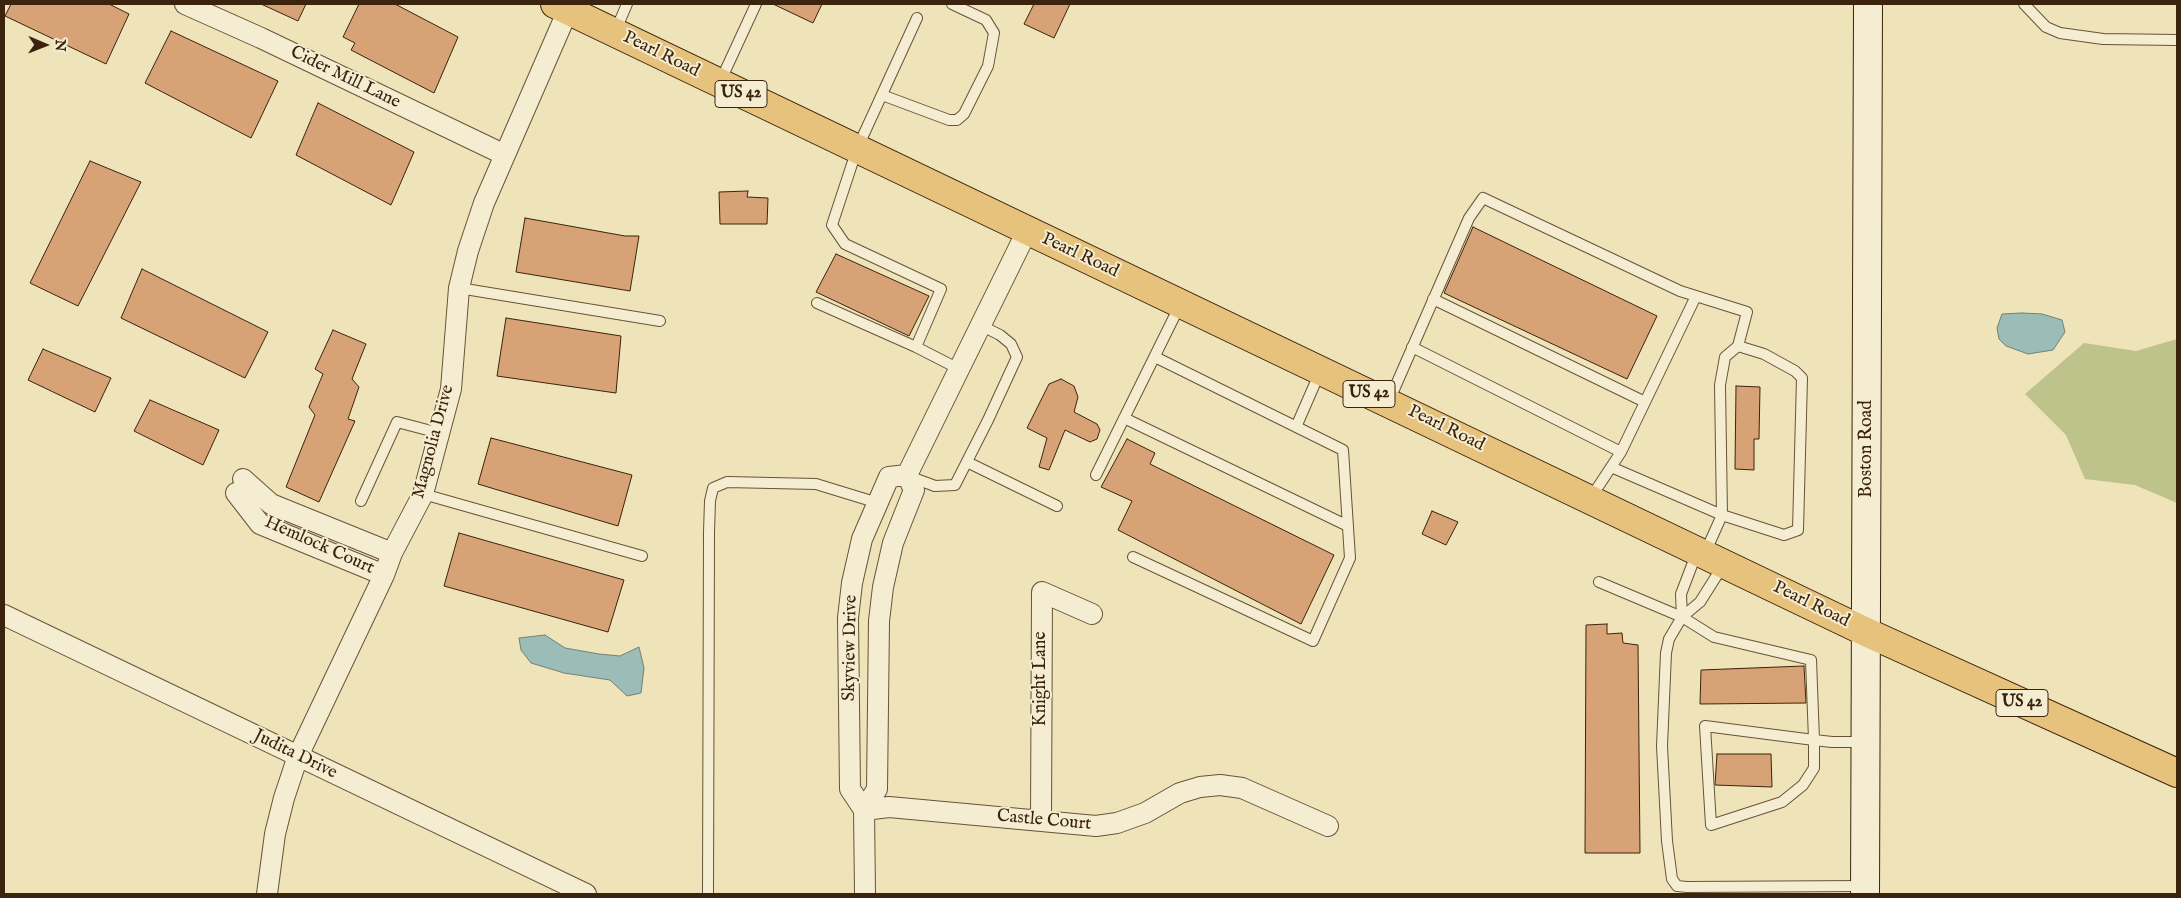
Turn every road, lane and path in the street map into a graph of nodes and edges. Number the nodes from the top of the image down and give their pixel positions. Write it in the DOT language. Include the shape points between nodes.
graph roads {
  1 [pos="185,4"];
  2 [pos="627,4"];
  3 [pos="756,4"];
  4 [pos="952,4"];
  5 [pos="1868,4"];
  6 [pos="2024,4"];
  7 [pos="561,7"];
  8 [pos="917,18"];
  9 [pos="614,33"];
  10 [pos="2177,40"];
  11 [pos="720,84"];
  12 [pos="882,95"];
  13 [pos="857,149"];
  14 [pos="505,155"];
  15 [pos="1027,231"];
  16 [pos="459,288"];
  17 [pos="1696,296"];
  18 [pos="1433,299"];
  19 [pos="817,303"];
  20 [pos="1181,304"];
  21 [pos="660,321"];
  22 [pos="980,325"];
  23 [pos="1738,346"];
  24 [pos="916,347"];
  25 [pos="1412,348"];
  26 [pos="1155,357"];
  27 [pos="959,369"];
  28 [pos="1321,371"];
  29 [pos="1388,402"];
  30 [pos="1645,402"];
  31 [pos="1124,418"];
  32 [pos="1296,427"];
  33 [pos="439,433"];
  34 [pos="1621,452"];
  35 [pos="967,462"];
  36 [pos="1611,468"];
  37 [pos="907,475"];
  38 [pos="1096,475"];
  39 [pos="423,494"];
  40 [pos="1590,499"];
  41 [pos="361,501"];
  42 [pos="878,503"];
  43 [pos="1057,506"];
  44 [pos="1722,515"];
  45 [pos="1348,526"];
  46 [pos="392,553"];
  47 [pos="642,556"];
  48 [pos="1709,556"];
  49 [pos="1132,557"];
  50 [pos="384,575"];
  51 [pos="1599,582"];
  52 [pos="1092,614"];
  53 [pos="4,615"];
  54 [pos="1682,617"];
  55 [pos="1866,632"];
  56 [pos="1814,740"];
  57 [pos="1867,742"];
  58 [pos="298,756"];
  59 [pos="2177,773"];
  60 [pos="864,810"];
  61 [pos="1041,820"];
  62 [pos="1328,826"];
  63 [pos="1865,890"];
  64 [pos="574,891"];
  65 [pos="267,894"];
  66 [pos="708,894"];
  67 [pos="865,894"];
  1 -- 14 [label="street, Cider Mill Lane"];
  2 -- 9 [label="lane"];
  3 -- 11 [label="lane"];
  4 -- 12 [label="lane" via="986,20 994,33 988,66 964,114 958,120 949,120"];
  5 -- 55 [label="street, Boston Road"];
  6 -- 10 [label="lane" via="2046,27 2060,33 2103,39"];
  7 -- 9 [label="main road, Pearl Road / US 42"];
  7 -- 14 [label="street, Magnolia Drive"];
  8 -- 12 [label="lane"];
  9 -- 11 [label="main road, Pearl Road / US 42"];
  11 -- 13 [label="main road, Pearl Road / US 42"];
  12 -- 13 [label="lane"];
  13 -- 15 [label="main road, Pearl Road / US 42"];
  13 -- 24 [label="lane" via="832,225 845,244 941,289"];
  14 -- 16 [label="street, Magnolia Drive" via="484,203"];
  15 -- 20 [label="main road, Pearl Road / US 42"];
  15 -- 22 [label="street"];
  16 -- 21 [label="lane"];
  16 -- 33 [label="street, Magnolia Drive" via="451,389"];
  17 -- 18 [label="lane" via="1483,198 1469,218"];
  17 -- 23 [label="lane" via="1747,312"];
  17 -- 30 [label="lane"];
  18 -- 25 [label="lane"];
  18 -- 30 [label="lane"];
  19 -- 24 [label="lane"];
  20 -- 26 [label="lane"];
  20 -- 28 [label="main road, Pearl Road / US 42"];
  22 -- 27 [label="street"];
  22 -- 35 [label="lane" via="1011,344 1017,357"];
  23 -- 44 [label="lane" via="1724,357 1720,385"];
  23 -- 44 [label="lane" via="1764,354 1802,378 1798,530 1784,535"];
  24 -- 27 [label="lane"];
  25 -- 29 [label="lane"];
  25 -- 34 [label="lane"];
  26 -- 31 [label="lane"];
  26 -- 32 [label="lane"];
  27 -- 37 [label="street"];
  28 -- 29 [label="main road, Pearl Road / US 42"];
  28 -- 32 [label="lane"];
  29 -- 40 [label="main road, Pearl Road / US 42"];
  30 -- 34 [label="lane"];
  31 -- 38 [label="lane"];
  31 -- 45 [label="lane"];
  32 -- 45 [label="lane" via="1343,450"];
  33 -- 39 [label="street, Magnolia Drive"];
  33 -- 41 [label="lane" via="397,422"];
  34 -- 36 [label="lane"];
  35 -- 37 [label="lane" via="955,485 935,486"];
  35 -- 43 [label="lane"];
  36 -- 40 [label="lane"];
  36 -- 44 [label="lane"];
  37 -- 42 [label="street, Skyview Drive" via="889,477"];
  37 -- 60 [label="street, Skyview Drive" via="914,490 893,543 879,622 877,789"];
  39 -- 46 [label="street, Magnolia Drive"];
  39 -- 47 [label="lane"];
  40 -- 48 [label="main road, Pearl Road / US 42"];
  42 -- 60 [label="street, Skyview Drive" via="862,540 848,618 850,789"];
  42 -- 66 [label="lane" via="816,484 727,482 713,488 709,532"];
  44 -- 48 [label="lane"];
  45 -- 49 [label="lane" via="1350,558 1313,641"];
  46 -- 50 [label="street, Magnolia Drive"];
  46 -- 50 [label="street, Hemlock Court" via="271,504 239,486 260,524"];
  48 -- 54 [label="lane" via="1681,594"];
  48 -- 54 [label="lane" via="1700,602"];
  48 -- 55 [label="main road, Pearl Road / US 42"];
  50 -- 58 [label="street, Magnolia Drive"];
  51 -- 54 [label="lane"];
  52 -- 61 [label="street, Knight Lane" via="1042,592"];
  53 -- 58 [label="street, Judita Drive"];
  54 -- 56 [label="lane" via="1714,637 1811,660"];
  54 -- 63 [label="lane" via="1670,639 1664,676 1663,786 1672,879 1677,886 1687,887"];
  55 -- 57 [label="street, Boston Road"];
  55 -- 59 [label="main road, Pearl Road / US 42"];
  56 -- 56 [label="lane" via="1705,726 1711,825 1782,802 1803,785 1814,768"];
  56 -- 57 [label="lane"];
  57 -- 63 [label="street, Boston Road"];
  58 -- 64 [label="street, Judita Drive"];
  58 -- 65 [label="street, Magnolia Drive" via="275,834"];
  60 -- 61 [label="street, Castle Court" via="889,807"];
  60 -- 67 [label="street"];
  61 -- 62 [label="street, Castle Court" via="1096,826 1117,823 1145,814 1180,793 1220,785 1242,788"];
}
